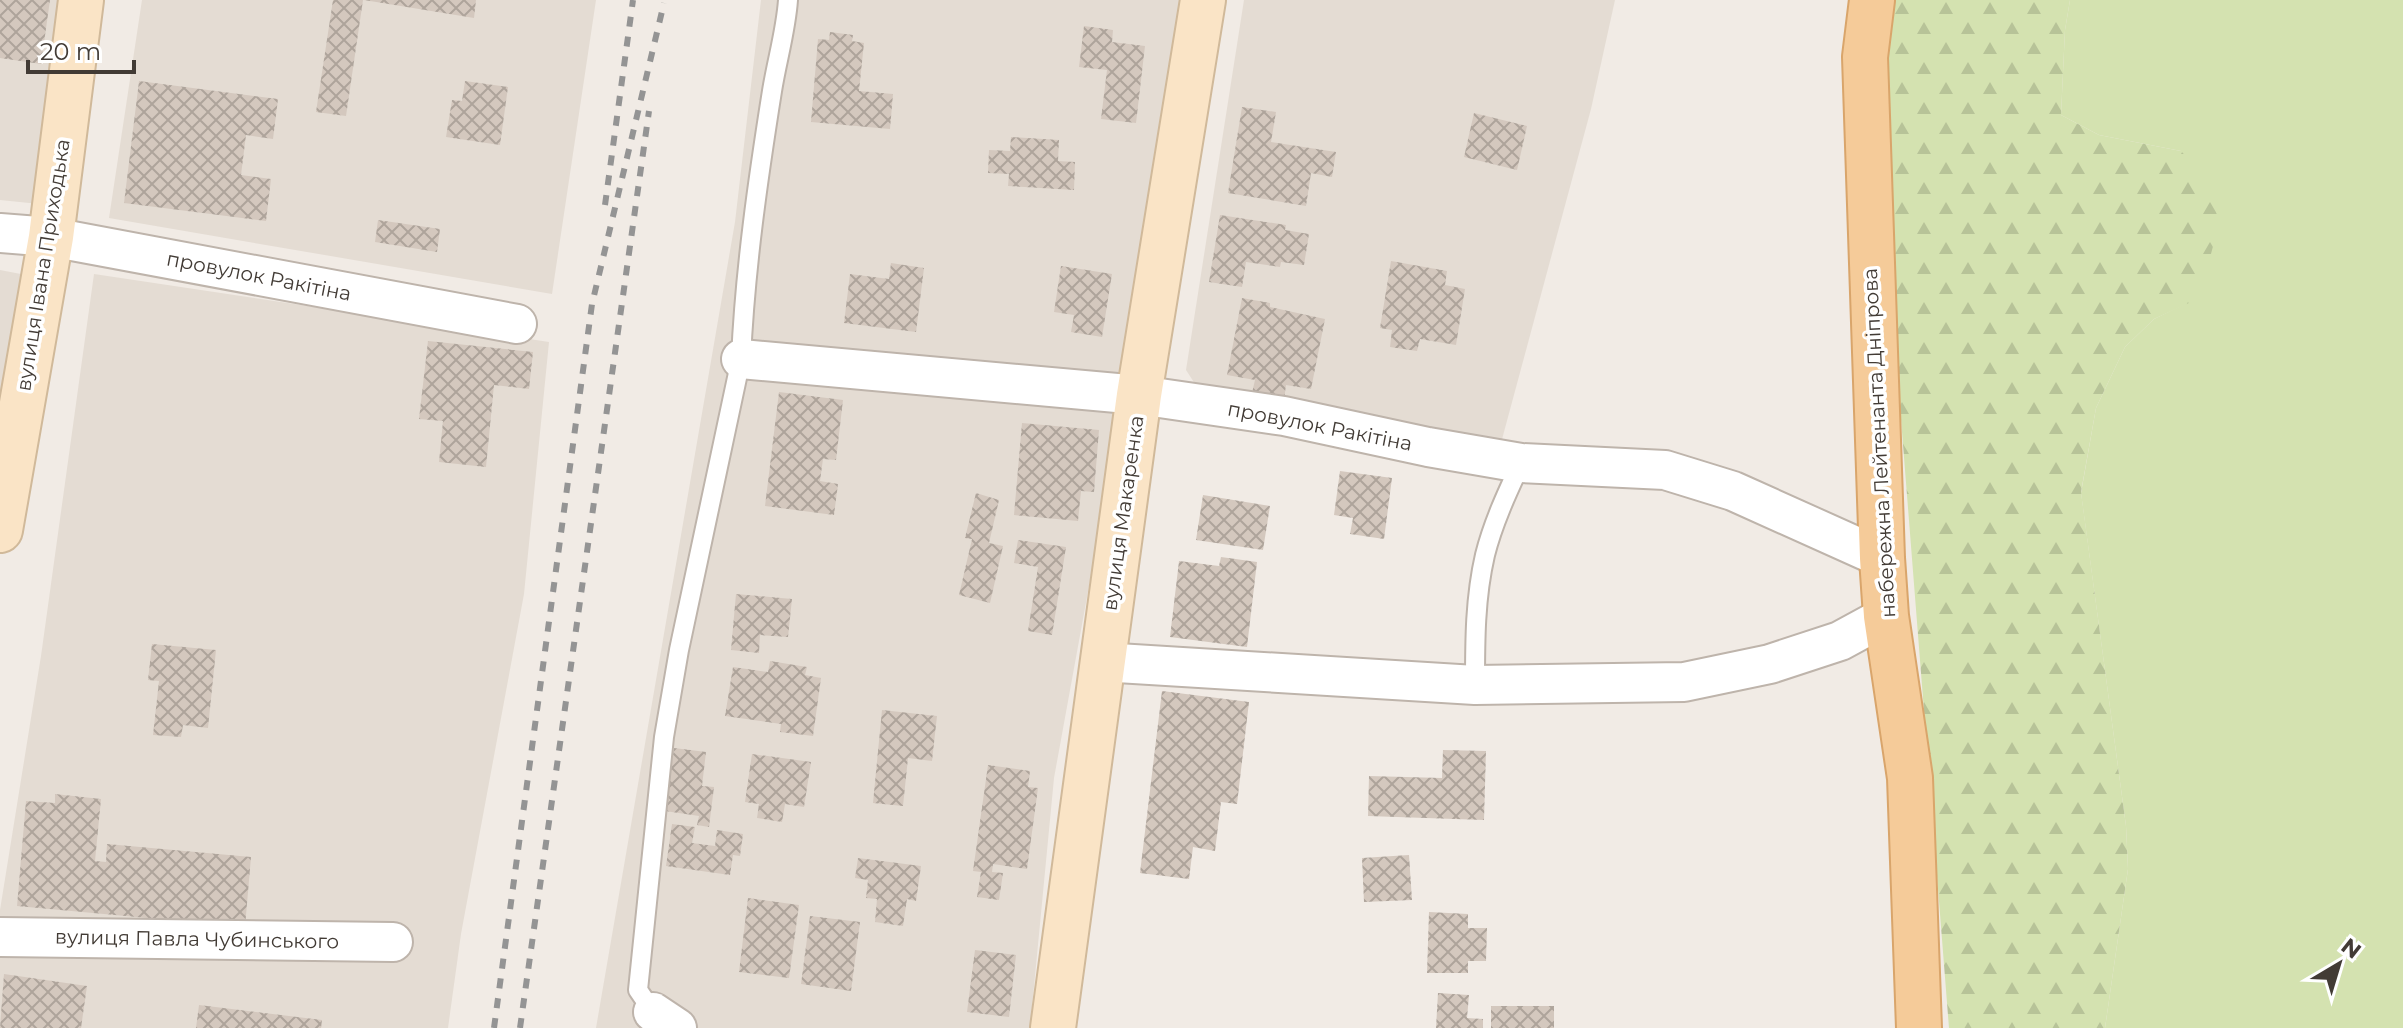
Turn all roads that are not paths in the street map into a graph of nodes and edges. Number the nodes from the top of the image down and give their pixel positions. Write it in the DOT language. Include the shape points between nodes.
graph roads {
  1 [pos="81,0"];
  2 [pos="788,0"];
  3 [pos="1203,0"];
  4 [pos="1872,0"];
  5 [pos="0,233"];
  6 [pos="51,237"];
  7 [pos="517,324"];
  8 [pos="741,359"];
  9 [pos="1139,395"];
  10 [pos="1521,463"];
  11 [pos="0,530"];
  12 [pos="1882,558"];
  13 [pos="1886,616"];
  14 [pos="1101,662"];
  15 [pos="1475,685"];
  16 [pos="0,937"];
  17 [pos="393,942"];
  18 [pos="665,1020"];
  19 [pos="1053,1028"];
  20 [pos="1919,1028"];
  1 -- 6 [label="main road, вулиця Івана Приходька"];
  2 -- 8 [label="lane" via="754,221"];
  3 -- 9 [label="main road, вулиця Макаренка"];
  4 -- 12 [label="main road, набережна Лейтенанта Дніпрова" via="1865,57"];
  5 -- 6 [label="street, провулок Ракітіна"];
  6 -- 7 [label="street, провулок Ракітіна"];
  6 -- 11 [label="main road, вулиця Івана Приходька"];
  8 -- 9 [label="street, провулок Ракітіна"];
  8 -- 18 [label="lane" via="664,737 638,990"];
  9 -- 10 [label="street, провулок Ракітіна" via="1284,416"];
  9 -- 14 [label="main road, вулиця Макаренка"];
  10 -- 12 [label="street, провулок Ракітіна" via="1665,470 1733,491"];
  10 -- 15 [label="lane" via="1485,555 1475,623"];
  12 -- 13 [label="main road, набережна Лейтенанта Дніпрова"];
  13 -- 15 [label="street" via="1840,641 1770,664 1684,682"];
  13 -- 20 [label="main road, набережна Лейтенанта Дніпрова" via="1910,778"];
  14 -- 15 [label="street"];
  14 -- 19 [label="main road, вулиця Макаренка"];
  16 -- 17 [label="street, вулиця Павла Чубинського"];
}
